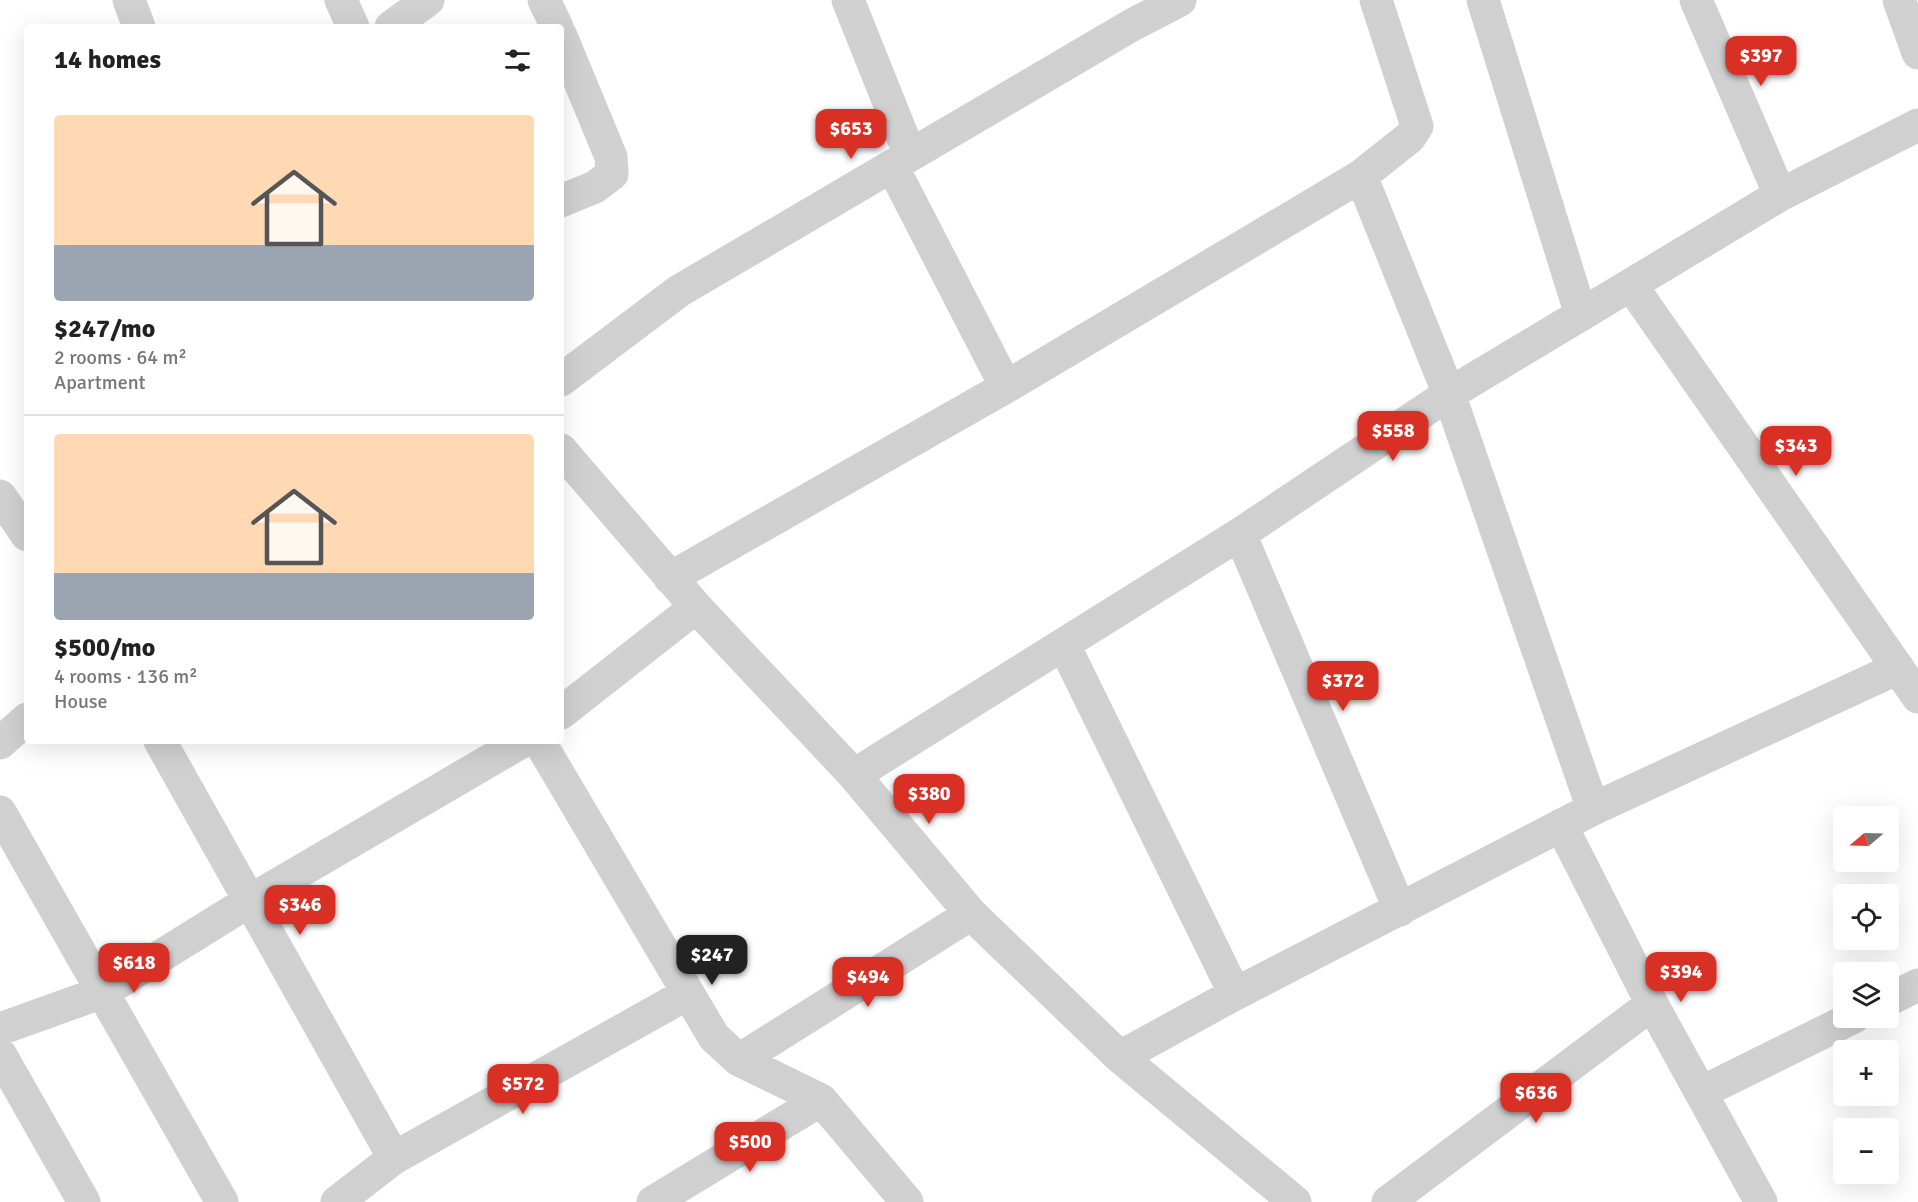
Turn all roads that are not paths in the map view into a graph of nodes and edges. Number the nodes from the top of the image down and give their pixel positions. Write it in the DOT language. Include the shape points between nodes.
graph roads {
  1 [pos="129,0"];
  2 [pos="341,0"];
  3 [pos="428,0"];
  4 [pos="544,0"];
  5 [pos="848,0"];
  6 [pos="1180,0"];
  7 [pos="1376,0"];
  8 [pos="1483,0"];
  9 [pos="1696,0"];
  10 [pos="1899,0"];
  11 [pos="1126,12"];
  12 [pos="138,24"];
  13 [pos="352,24"];
  14 [pos="395,24"];
  15 [pos="556,24"];
  16 [pos="1916,42"];
  17 [pos="564,43"];
  18 [pos="1918,125"];
  19 [pos="901,160"];
  20 [pos="1361,176"];
  21 [pos="1780,195"];
  22 [pos="564,200"];
  23 [pos="1631,285"];
  24 [pos="1581,315"];
  25 [pos="564,378"];
  26 [pos="1006,387"];
  27 [pos="1449,394"];
  28 [pos="564,454"];
  29 [pos="0,496"];
  30 [pos="24,531"];
  31 [pos="1240,534"];
  32 [pos="670,578"];
  33 [pos="696,607"];
  34 [pos="1064,645"];
  35 [pos="1911,682"];
  36 [pos="564,711"];
  37 [pos="24,722"];
  38 [pos="0,743"];
  39 [pos="162,744"];
  40 [pos="518,744"];
  41 [pos="541,744"];
  42 [pos="854,775"];
  43 [pos="1593,809"];
  44 [pos="0,812"];
  45 [pos="1561,825"];
  46 [pos="251,900"];
  47 [pos="1400,910"];
  48 [pos="970,914"];
  49 [pos="1918,985"];
  50 [pos="103,992"];
  51 [pos="687,994"];
  52 [pos="1235,994"];
  53 [pos="1899,994"];
  54 [pos="1652,1004"];
  55 [pos="1833,1027"];
  56 [pos="0,1029"];
  57 [pos="0,1054"];
  58 [pos="1120,1058"];
  59 [pos="739,1060"];
  60 [pos="1702,1092"];
  61 [pos="821,1100"];
  62 [pos="394,1158"];
  63 [pos="84,1202"];
  64 [pos="222,1202"];
  65 [pos="337,1202"];
  66 [pos="653,1202"];
  67 [pos="907,1202"];
  68 [pos="1295,1202"];
  69 [pos="1388,1202"];
  70 [pos="1761,1202"];
  1 -- 12 [label="street"];
  2 -- 13 [label="street"];
  3 -- 14 [label="street"];
  4 -- 15 [label="street"];
  5 -- 19 [label="street"];
  6 -- 11 [label="street"];
  7 -- 20 [label="street" via="1417,126 1410,137"];
  8 -- 24 [label="street"];
  9 -- 21 [label="street"];
  10 -- 16 [label="street"];
  11 -- 19 [label="street"];
  17 -- 22 [label="street" via="611,157 612,174 595,187"];
  18 -- 21 [label="street"];
  19 -- 25 [label="street" via="679,291"];
  19 -- 26 [label="street"];
  20 -- 26 [label="street"];
  20 -- 27 [label="street"];
  21 -- 23 [label="street"];
  23 -- 24 [label="street"];
  23 -- 35 [label="street"];
  24 -- 27 [label="street"];
  26 -- 32 [label="street"];
  27 -- 31 [label="street"];
  27 -- 43 [label="street"];
  28 -- 32 [label="street"];
  29 -- 30 [label="street"];
  31 -- 34 [label="street"];
  31 -- 47 [label="street"];
  32 -- 33 [label="street"];
  33 -- 36 [label="street"];
  33 -- 42 [label="street"];
  34 -- 42 [label="street"];
  34 -- 52 [label="street"];
  35 -- 43 [label="street"];
  37 -- 38 [label="street"];
  39 -- 46 [label="street"];
  40 -- 46 [label="street"];
  41 -- 51 [label="street"];
  42 -- 48 [label="street"];
  43 -- 45 [label="street"];
  44 -- 50 [label="street"];
  45 -- 47 [label="street"];
  45 -- 54 [label="street"];
  46 -- 50 [label="street"];
  46 -- 62 [label="street"];
  47 -- 52 [label="street"];
  48 -- 58 [label="street"];
  48 -- 59 [label="street"];
  49 -- 53 [label="street"];
  50 -- 56 [label="street"];
  50 -- 64 [label="street"];
  51 -- 59 [label="street" via="714,1037"];
  51 -- 62 [label="street"];
  52 -- 58 [label="street"];
  54 -- 60 [label="street"];
  54 -- 69 [label="street"];
  55 -- 60 [label="street"];
  57 -- 63 [label="street"];
  58 -- 68 [label="street"];
  59 -- 61 [label="street"];
  60 -- 70 [label="street"];
  61 -- 66 [label="street"];
  61 -- 67 [label="street"];
  62 -- 65 [label="street"];
}
